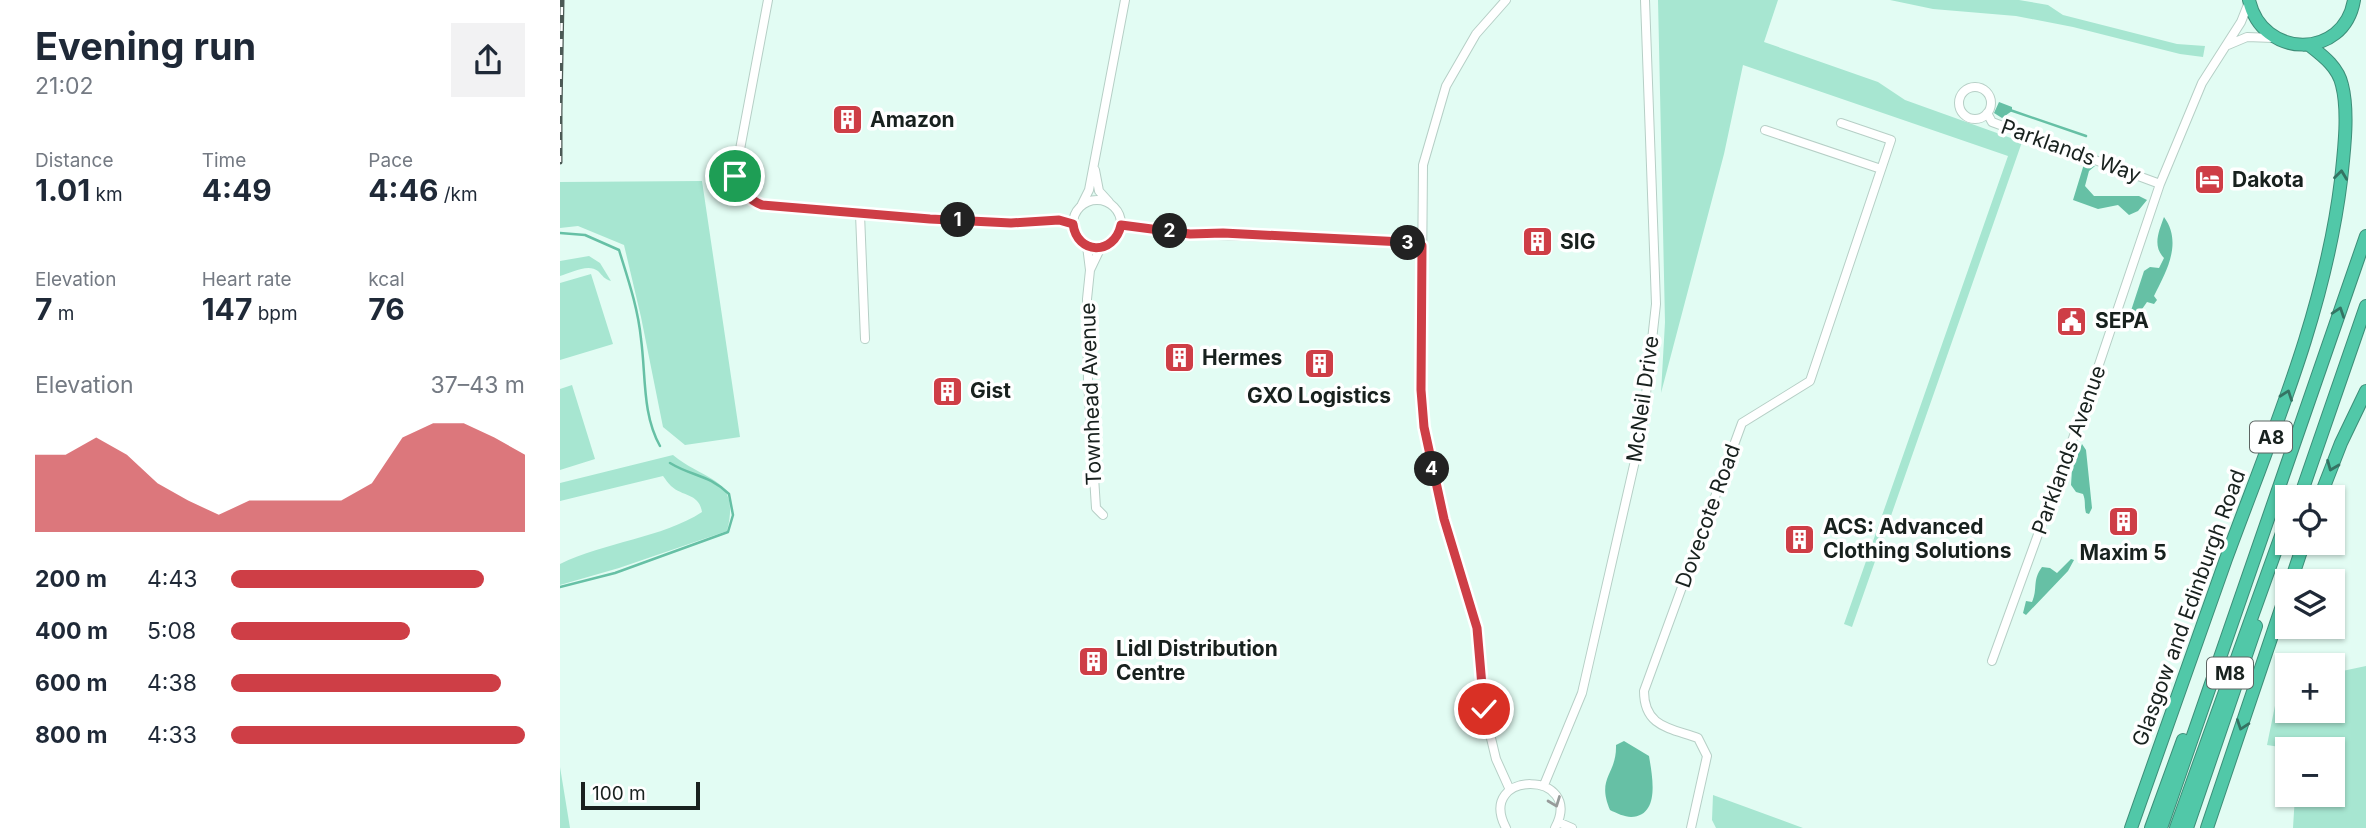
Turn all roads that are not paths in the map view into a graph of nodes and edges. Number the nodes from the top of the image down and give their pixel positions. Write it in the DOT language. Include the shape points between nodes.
graph roads {
  1 [pos="768,0"];
  2 [pos="1125,0"];
  3 [pos="1506,0"];
  4 [pos="1645,0"];
  5 [pos="2354,0"];
  6 [pos="2249,1"];
  7 [pos="2366,9"];
  8 [pos="2349,16"];
  9 [pos="2276,39"];
  10 [pos="2309,45"];
  11 [pos="2225,47"];
  12 [pos="1987,113"];
  13 [pos="1841,123"];
  14 [pos="1765,130"];
  15 [pos="1094,164"];
  16 [pos="1881,169"];
  17 [pos="2160,184"];
  18 [pos="1082,204"];
  19 [pos="1111,204"];
  20 [pos="860,214"];
  21 [pos="1073,224"];
  22 [pos="1121,225"];
  23 [pos="2366,236"];
  24 [pos="1087,246"];
  25 [pos="1422,246"];
  26 [pos="1101,247"];
  27 [pos="1090,270"];
  28 [pos="2366,306"];
  29 [pos="865,339"];
  30 [pos="2366,391"];
  31 [pos="2302,485"];
  32 [pos="2325,485"];
  33 [pos="1103,515"];
  34 [pos="2260,538"];
  35 [pos="2275,552"];
  36 [pos="2281,555"];
  37 [pos="2275,627"];
  38 [pos="1992,661"];
  39 [pos="1544,785"];
  40 [pos="1510,790"];
  41 [pos="1556,825"];
  42 [pos="1506,828"];
  43 [pos="1572,828"];
  44 [pos="1691,828"];
  45 [pos="2131,828"];
  46 [pos="2151,828"];
  47 [pos="2161,828"];
  48 [pos="2176,828"];
  49 [pos="2188,828"];
  50 [pos="2207,828"];
  1 -- 20 [label="street" via="735,176 751,201 762,205"];
  2 -- 15 [label="street"];
  3 -- 25 [label="street" via="1476,34 1446,86 1423,165"];
  4 -- 39 [label="street, McNeil Drive" via="1656,303 1642,430 1582,693"];
  5 -- 8 [label="highway"];
  6 -- 9 [label="highway" via="2259,23"];
  6 -- 11 [label="street, Parklands Avenue"];
  7 -- 8 [label="highway"];
  8 -- 10 [label="highway" via="2329,38"];
  9 -- 10 [label="highway"];
  9 -- 11 [label="street" via="2247,37"];
  45 -- 10 [label="highway, Glasgow and Edinburgh Road / A8, one-way" via="2304,349 2325,274 2343,160 2344,97 2339,76"];
  11 -- 17 [label="street, Parklands Avenue" via="2202,83"];
  12 -- 17 [label="street, Parklands Way" via="1992,122"];
  13 -- 16 [label="street, Dovecote Road" via="1891,140"];
  14 -- 16 [label="street"];
  15 -- 18 [label="street"];
  15 -- 19 [label="street" via="1099,191"];
  16 -- 44 [label="street, Dovecote Road" via="1810,381 1742,423 1644,691 1649,715 1661,725 1698,738 1707,755"];
  17 -- 38 [label="street, Parklands Avenue"];
  18 -- 19 [label="street" via="1096,200"];
  18 -- 21 [label="street"];
  19 -- 22 [label="street"];
  20 -- 21 [label="street"];
  20 -- 29 [label="street"];
  21 -- 24 [label="street" via="1077,237"];
  22 -- 25 [label="street" via="1190,234"];
  22 -- 26 [label="street" via="1114,241"];
  34 -- 23 [label="highway, M8, one-way"];
  24 -- 26 [label="street"];
  24 -- 27 [label="street, Townhead Avenue"];
  25 -- 40 [label="street" via="1424,429 1444,519 1477,628 1484,709 1496,759"];
  26 -- 27 [label="street, Townhead Avenue"];
  27 -- 33 [label="street, Townhead Avenue" via="1088,382 1096,508"];
  28 -- 31 [label="highway"];
  30 -- 32 [label="highway, one-way"];
  34 -- 46 [label="highway, M8"];
  34 -- 47 [label="highway, M8"];
  35 -- 48 [label="highway, M8"];
  36 -- 49 [label="highway, M8"];
  37 -- 50 [label="highway, one-way"];
  39 -- 40 [label="street" via="1526,782"];
  39 -- 41 [label="street, one-way" via="1559,805"];
  40 -- 42 [label="street" via="1501,812"];
  41 -- 43 [label="street"];
}
